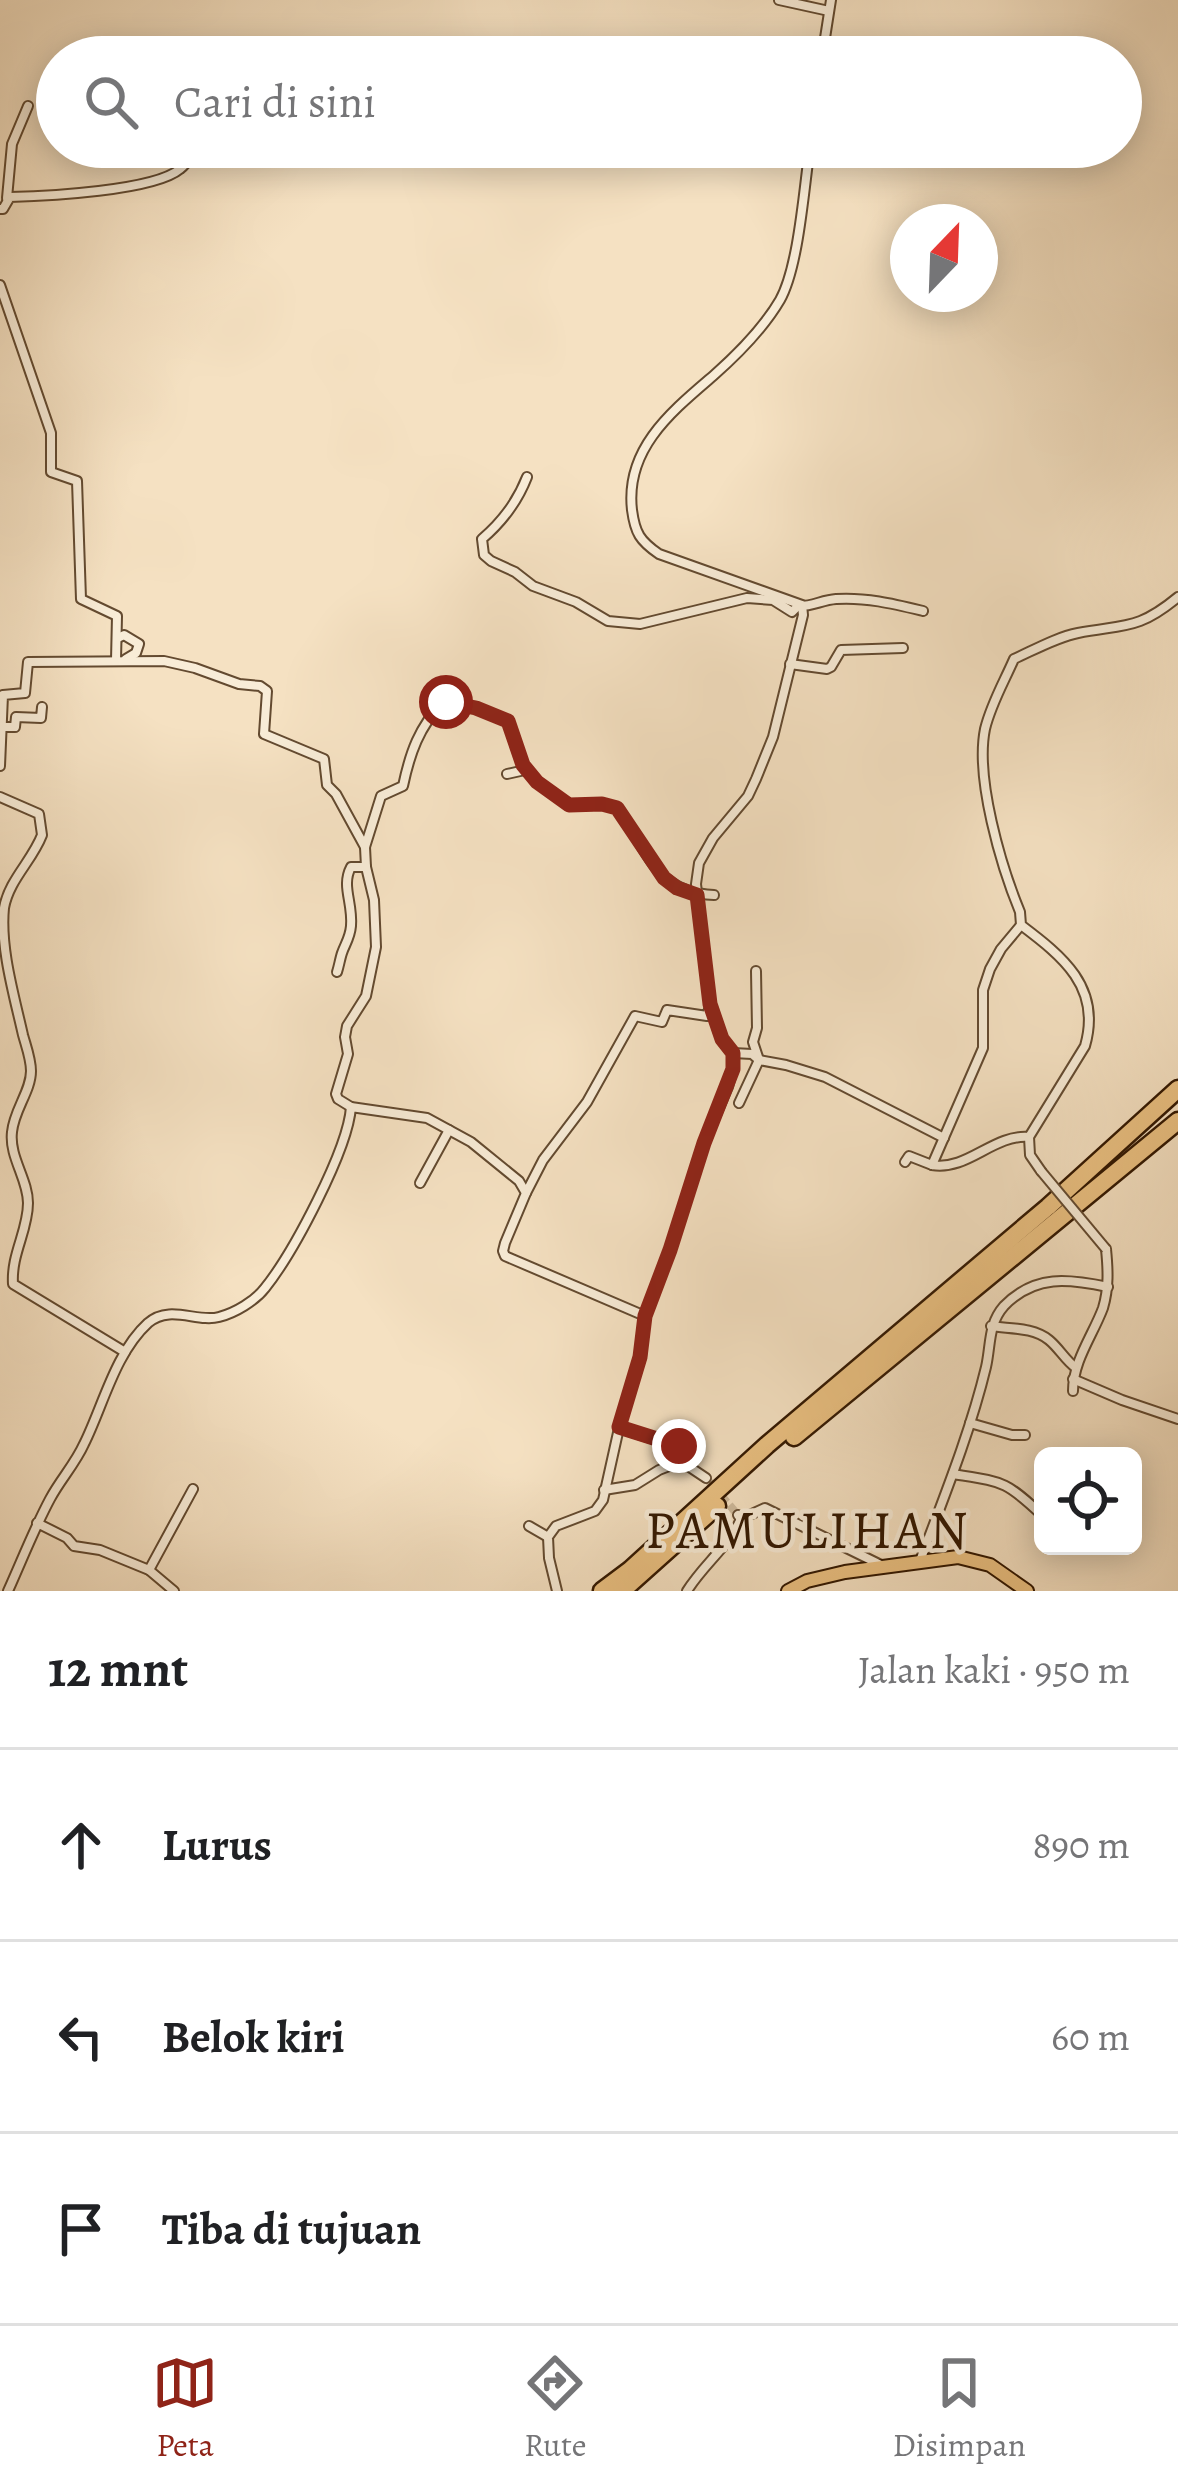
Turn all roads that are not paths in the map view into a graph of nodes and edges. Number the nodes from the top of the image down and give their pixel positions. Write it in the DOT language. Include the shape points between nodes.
graph roads {
  1 [pos="779,0"];
  2 [pos="830,5"];
  3 [pos="825,36"];
  4 [pos="28,106"];
  5 [pos="181,168"];
  6 [pos="807,168"];
  7 [pos="7,200"];
  8 [pos="0,209"];
  9 [pos="0,285"];
  10 [pos="527,477"];
  11 [pos="1178,597"];
  12 [pos="802,605"];
  13 [pos="923,611"];
  14 [pos="118,638"];
  15 [pos="903,648"];
  16 [pos="120,660"];
  17 [pos="790,664"];
  18 [pos="42,706"];
  19 [pos="2,727"];
  20 [pos="0,766"];
  21 [pos="525,770"];
  22 [pos="507,773"];
  23 [pos="0,797"];
  24 [pos="365,847"];
  25 [pos="366,867"];
  26 [pos="697,895"];
  27 [pos="715,895"];
  28 [pos="1021,925"];
  29 [pos="755,971"];
  30 [pos="337,972"];
  31 [pos="710,1004"];
  32 [pos="733,1053"];
  33 [pos="759,1060"];
  34 [pos="1178,1090"];
  35 [pos="739,1102"];
  36 [pos="351,1107"];
  37 [pos="1178,1121"];
  38 [pos="449,1130"];
  39 [pos="1029,1137"];
  40 [pos="944,1138"];
  41 [pos="905,1162"];
  42 [pos="932,1165"];
  43 [pos="420,1184"];
  44 [pos="526,1193"];
  45 [pos="1108,1287"];
  46 [pos="645,1316"];
  47 [pos="991,1326"];
  48 [pos="125,1352"];
  49 [pos="1076,1368"];
  50 [pos="1073,1379"];
  51 [pos="1073,1390"];
  52 [pos="1178,1418"];
  53 [pos="970,1423"];
  54 [pos="619,1427"];
  55 [pos="1025,1435"];
  56 [pos="682,1463"];
  57 [pos="953,1474"];
  58 [pos="706,1478"];
  59 [pos="193,1489"];
  60 [pos="604,1490"];
  61 [pos="1034,1508"];
  62 [pos="37,1523"];
  63 [pos="529,1526"];
  64 [pos="548,1537"];
  65 [pos="920,1563"];
  66 [pos="884,1567"];
  67 [pos="149,1570"];
  68 [pos="8,1591"];
  69 [pos="174,1591"];
  70 [pos="557,1591"];
  71 [pos="602,1591"];
  72 [pos="622,1591"];
  73 [pos="687,1591"];
  74 [pos="788,1591"];
  75 [pos="1027,1591"];
  1 -- 2 [label="street"];
  2 -- 3 [label="street"];
  4 -- 7 [label="street" via="12,144"];
  5 -- 7 [label="street" via="147,183"];
  6 -- 12 [label="street" via="782,297 747,345 648,439 630,490 644,544"];
  7 -- 8 [label="street"];
  9 -- 14 [label="street" via="51,433 51,472 76,481 81,601 117,616"];
  10 -- 12 [label="street" via="482,543 487,559 608,621 682,615 747,598 773,599 792,612"];
  11 -- 28 [label="street" via="1149,619 1075,633 1014,659 985,730 983,774"];
  12 -- 13 [label="street" via="856,598"];
  12 -- 17 [label="street"];
  14 -- 16 [label="street"];
  14 -- 16 [label="street" via="139,644"];
  15 -- 17 [label="street" via="841,650 827,669"];
  16 -- 19 [label="street" via="28,662 25,693 3,695"];
  16 -- 24 [label="street" via="164,661 267,691 262,731 324,759 328,788"];
  17 -- 26 [label="street" via="773,737 748,796 699,863"];
  18 -- 19 [label="street" via="41,718 16,717 15,727"];
  19 -- 20 [label="street"];
  21 -- 22 [label="street"];
  21 -- 24 [label="street" via="508,721 443,702 416,740 403,787 381,796"];
  21 -- 26 [label="street" via="569,805 617,808 664,878"];
  23 -- 48 [label="street" via="39,814 42,835 10,887 2,923 31,1069 11,1135 28,1202 13,1284"];
  24 -- 25 [label="street"];
  25 -- 30 [label="street" via="351,867 346,878 351,930"];
  25 -- 36 [label="street" via="376,947 369,986 347,1026 337,1090"];
  26 -- 27 [label="street"];
  26 -- 31 [label="street"];
  28 -- 39 [label="street" via="1073,971 1088,1020 1084,1046"];
  28 -- 40 [label="street" via="990,969 983,1048"];
  29 -- 33 [label="street"];
  31 -- 32 [label="street"];
  31 -- 44 [label="street" via="707,1016 634,1016"];
  32 -- 33 [label="street"];
  32 -- 46 [label="street" via="728,1087"];
  33 -- 35 [label="street"];
  33 -- 40 [label="street" via="825,1077"];
  34 -- 71 [label="highway"];
  36 -- 38 [label="street" via="427,1118"];
  36 -- 48 [label="street" via="319,1193 263,1292 220,1317 162,1316"];
  37 -- 72 [label="highway" via="778,1450"];
  38 -- 43 [label="street"];
  38 -- 44 [label="street"];
  39 -- 42 [label="street"];
  39 -- 45 [label="street, bridge" via="1030,1155 1106,1249"];
  40 -- 42 [label="street"];
  41 -- 42 [label="street" via="909,1156"];
  44 -- 46 [label="street" via="505,1256"];
  45 -- 47 [label="street" via="1048,1280 1004,1307"];
  45 -- 49 [label="street"];
  46 -- 54 [label="street"];
  47 -- 49 [label="street" via="1036,1332"];
  47 -- 53 [label="street"];
  48 -- 62 [label="street" via="82,1450"];
  49 -- 50 [label="street"];
  50 -- 51 [label="street"];
  50 -- 52 [label="street"];
  53 -- 55 [label="street"];
  53 -- 57 [label="street"];
  54 -- 56 [label="street" via="682,1448"];
  54 -- 60 [label="street"];
  56 -- 58 [label="street"];
  56 -- 60 [label="street"];
  57 -- 61 [label="street" via="1007,1484"];
  57 -- 65 [label="street"];
  59 -- 67 [label="street"];
  60 -- 64 [label="street" via="595,1511"];
  62 -- 67 [label="street" via="74,1546"];
  62 -- 68 [label="street"];
  63 -- 64 [label="street"];
  64 -- 70 [label="street"];
  65 -- 66 [label="main road"];
  65 -- 75 [label="main road" via="976,1559"];
  66 -- 73 [label="street" via="765,1508 740,1517"];
  66 -- 74 [label="main road"];
  67 -- 69 [label="street"];
}
